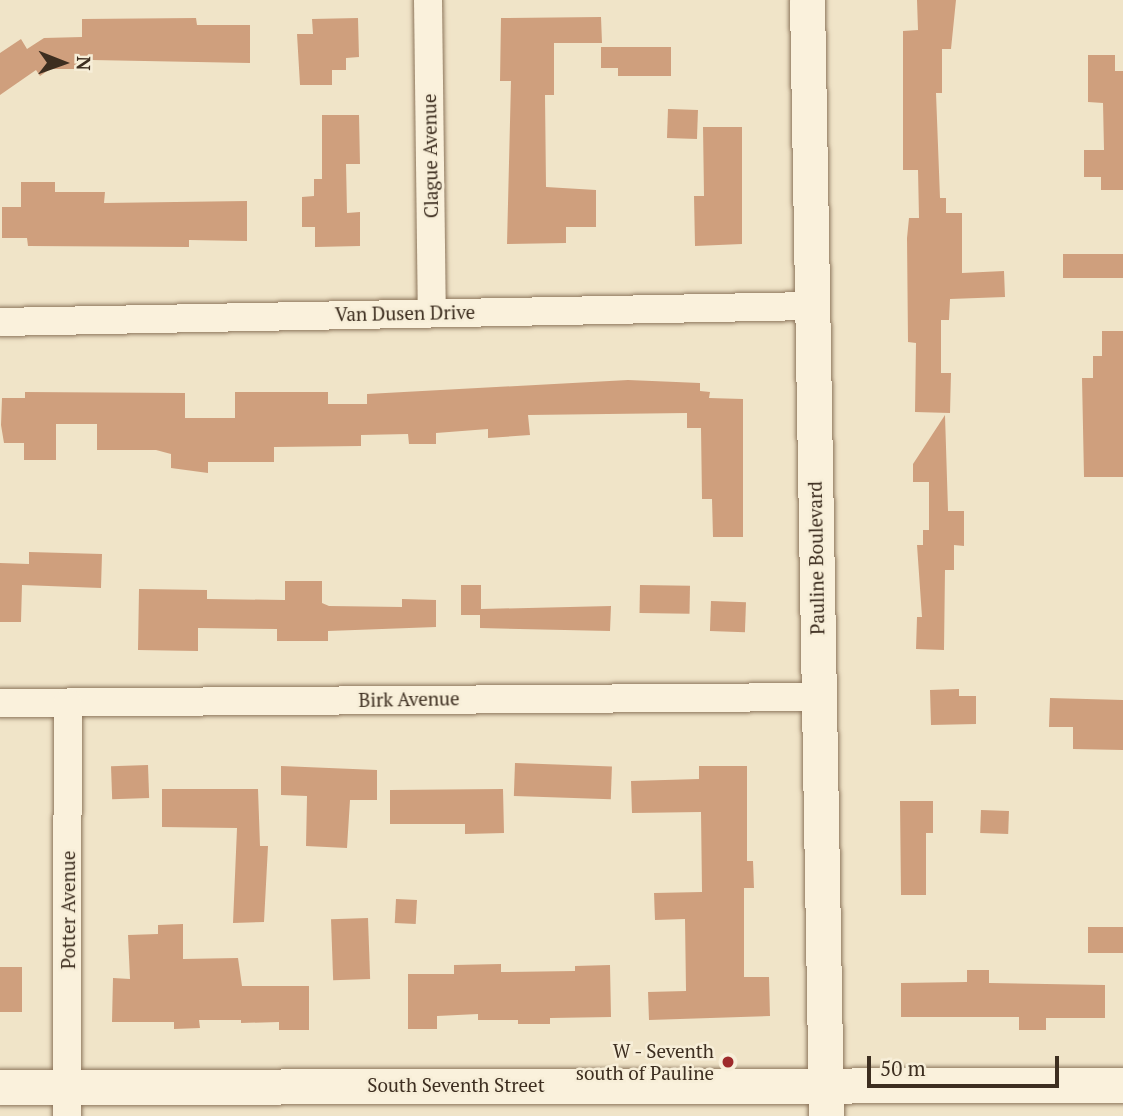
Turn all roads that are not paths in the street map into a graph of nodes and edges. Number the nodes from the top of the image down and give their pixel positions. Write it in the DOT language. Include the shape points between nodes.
graph roads {
  1 [pos="428,0"];
  2 [pos="807,0"];
  3 [pos="810,306"];
  4 [pos="432,312"];
  5 [pos="0,323"];
  6 [pos="819,697"];
  7 [pos="0,702"];
  8 [pos="68,703"];
  9 [pos="1123,1085"];
  10 [pos="0,1087"];
  11 [pos="67,1101"];
  12 [pos="826,1101"];
  1 -- 4 [label="street, Clague Avenue"];
  2 -- 3 [label="street, Pauline Boulevard"];
  3 -- 4 [label="street, Van Dusen Drive"];
  3 -- 6 [label="street, Pauline Boulevard"];
  4 -- 5 [label="street, Van Dusen Drive"];
  6 -- 8 [label="street, Birk Avenue"];
  6 -- 12 [label="street, Pauline Boulevard"];
  7 -- 8 [label="street, Birk Avenue"];
  8 -- 11 [label="street, Potter Avenue"];
  9 -- 12 [label="street, South Seventh Street"];
  10 -- 11 [label="street, South Seventh Street"];
  11 -- 12 [label="street, South Seventh Street"];
}
